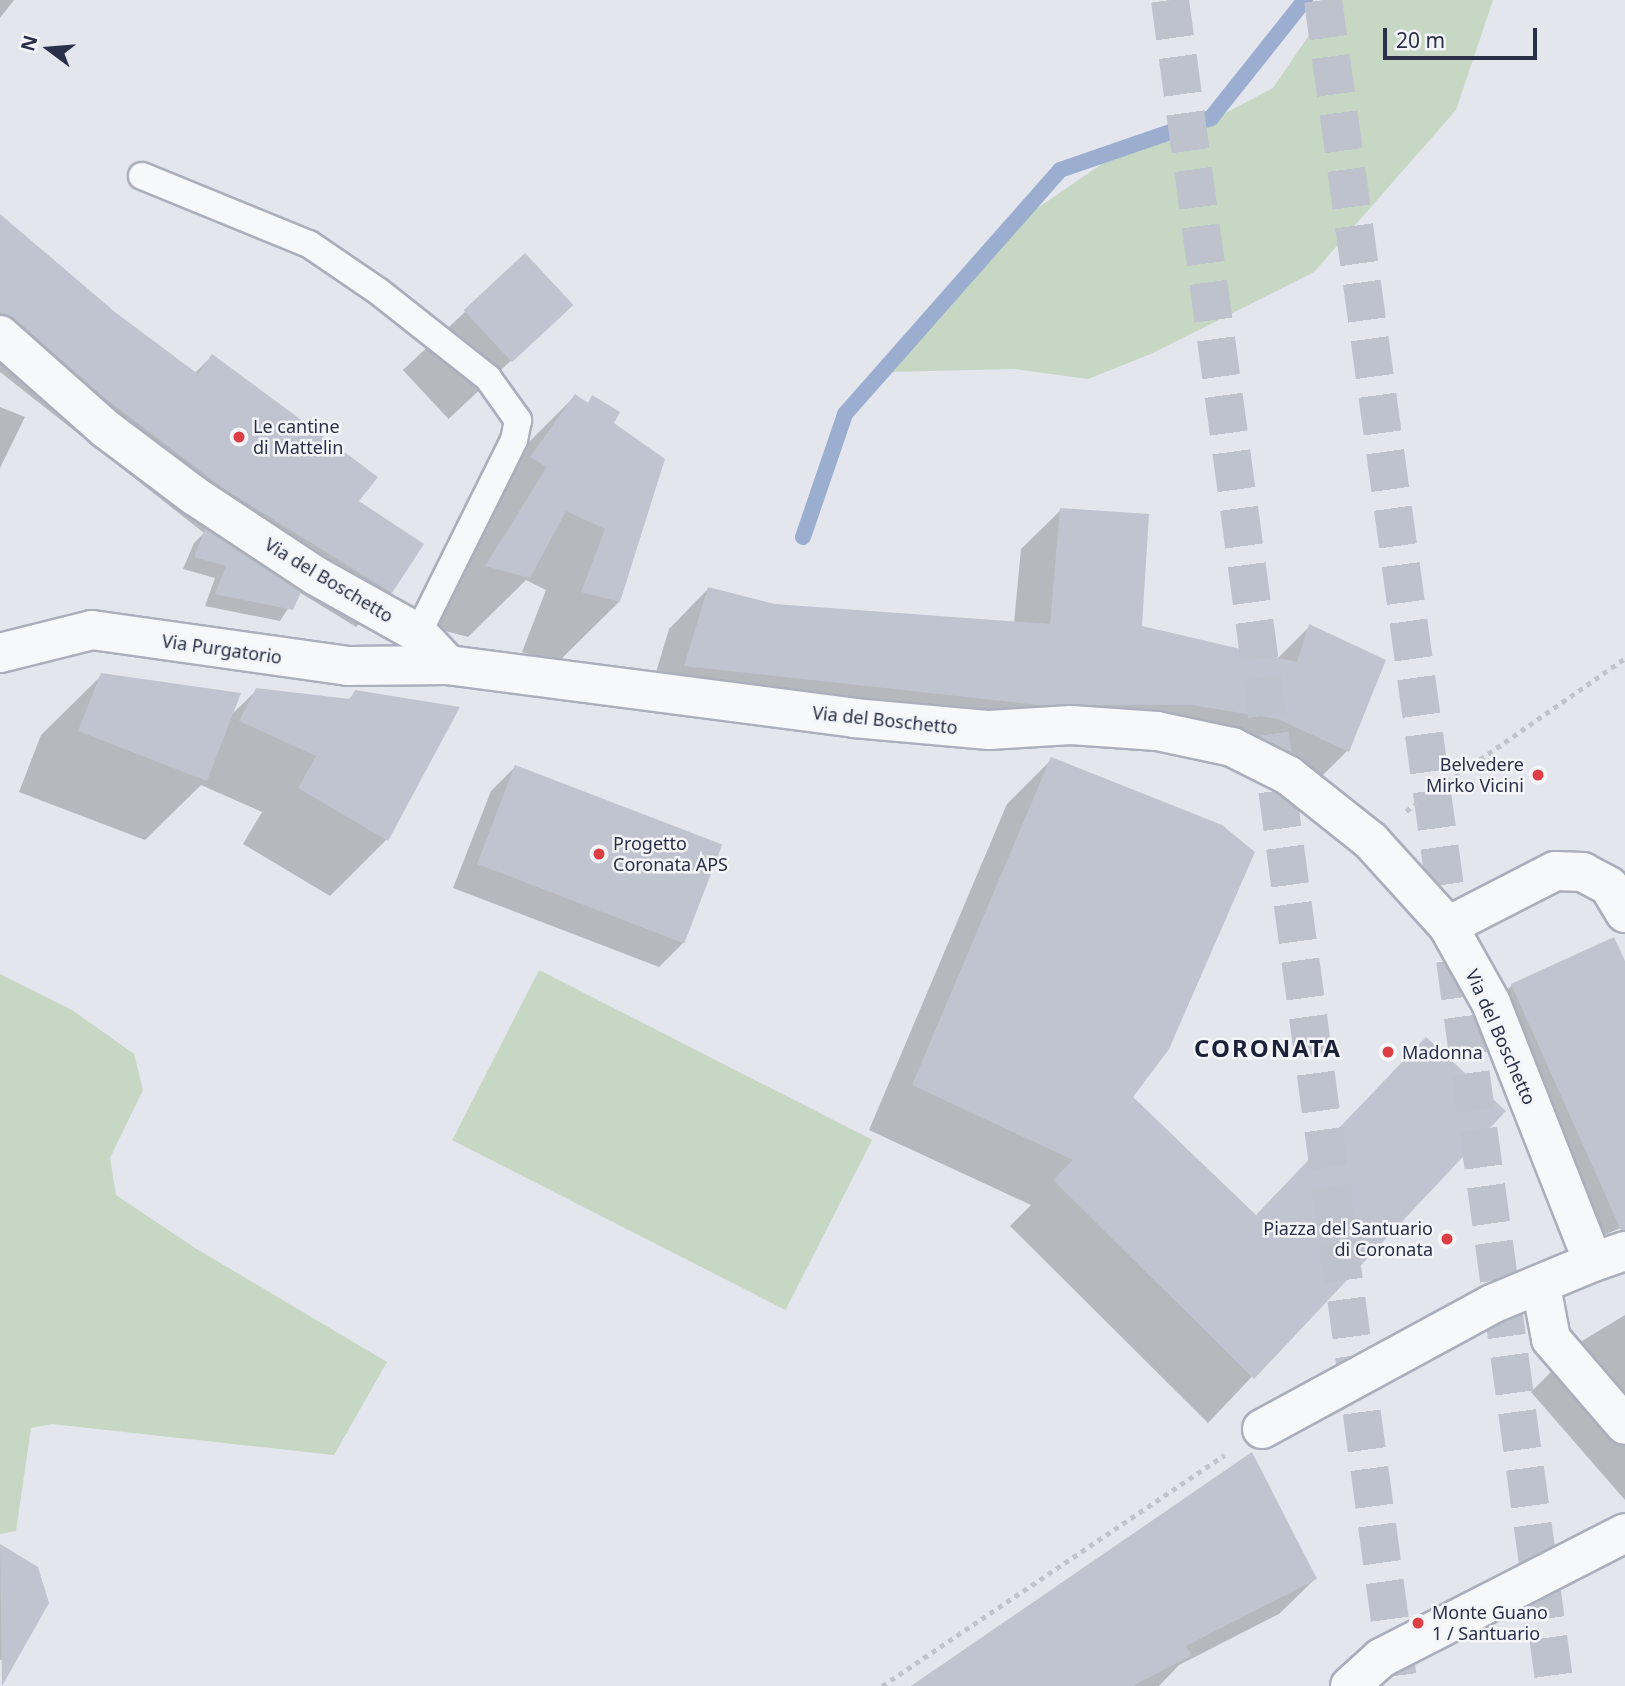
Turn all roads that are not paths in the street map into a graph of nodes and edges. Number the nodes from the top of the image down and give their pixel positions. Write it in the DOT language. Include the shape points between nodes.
graph roads {
  1 [pos="142,176"];
  2 [pos="0,335"];
  3 [pos="418,633"];
  4 [pos="0,653"];
  5 [pos="448,665"];
  6 [pos="1625,913"];
  7 [pos="1448,926"];
  8 [pos="1609,1256"];
  9 [pos="1541,1286"];
  10 [pos="1625,1425"];
  11 [pos="1262,1429"];
  12 [pos="1625,1533"];
  13 [pos="1350,1686"];
  1 -- 3 [label="lane" via="309,244 378,291 488,378 519,420 514,440"];
  2 -- 3 [label="street, Via del Boschetto" via="106,429 195,496 316,576"];
  3 -- 5 [label="street, Via del Boschetto"];
  4 -- 5 [label="street, Via Purgatorio" via="92,630 348,666"];
  5 -- 7 [label="street, Via del Boschetto" via="854,718 989,730 1071,725 1157,731 1232,747 1288,775 1371,841"];
  6 -- 7 [label="street" via="1608,886 1583,872 1555,871"];
  7 -- 8 [label="street, Via del Boschetto" via="1491,1003"];
  8 -- 9 [label="street"];
  9 -- 10 [label="street" via="1551,1339"];
  9 -- 11 [label="street" via="1492,1304"];
  12 -- 13 [label="street" via="1381,1658"];
}
